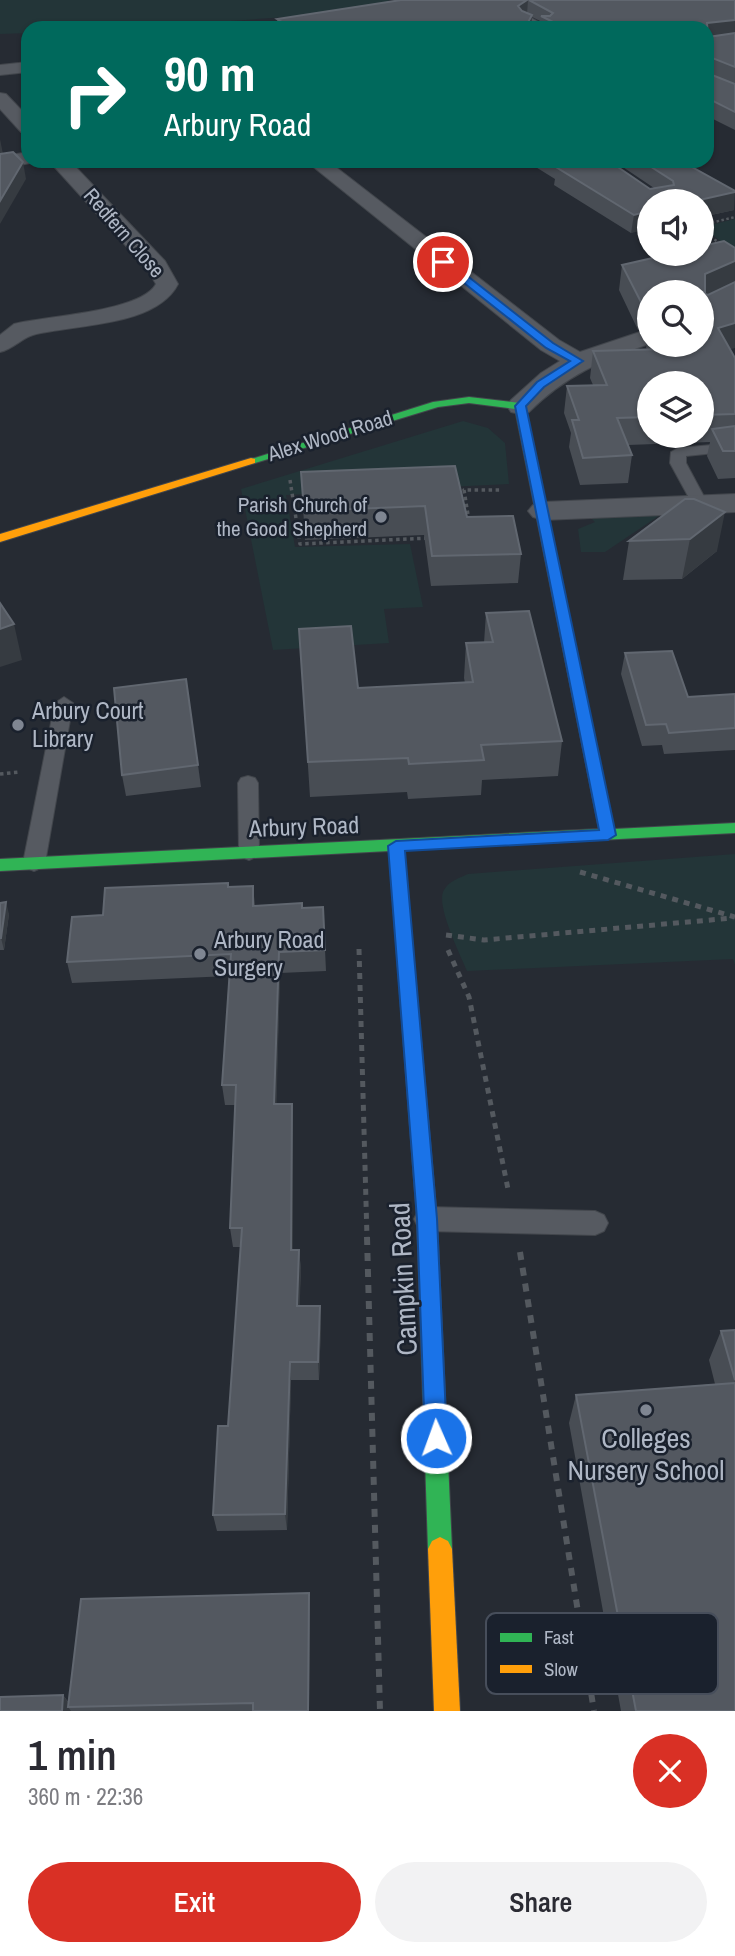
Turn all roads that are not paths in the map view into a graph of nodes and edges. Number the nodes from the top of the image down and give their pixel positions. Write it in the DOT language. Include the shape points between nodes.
graph roads {
  1 [pos="21,68"];
  2 [pos="0,71"];
  3 [pos="0,98"];
  4 [pos="21,120"];
  5 [pos="21,159"];
  6 [pos="0,163"];
  7 [pos="66,168"];
  8 [pos="325,168"];
  9 [pos="637,340"];
  10 [pos="0,345"];
  11 [pos="578,361"];
  12 [pos="520,406"];
  13 [pos="735,447"];
  14 [pos="541,500"];
  15 [pos="735,503"];
  16 [pos="700,504"];
  17 [pos="0,538"];
  18 [pos="64,704"];
  19 [pos="248,783"];
  20 [pos="735,828"];
  21 [pos="608,835"];
  22 [pos="396,846"];
  23 [pos="249,852"];
  24 [pos="34,863"];
  25 [pos="0,865"];
  26 [pos="427,1219"];
  27 [pos="595,1223"];
  28 [pos="447,1711"];
  1 -- 2 [label="street"];
  3 -- 4 [label="street"];
  5 -- 6 [label="street"];
  7 -- 10 [label="street, Redfern Close" via="157,266 167,284 157,297 137,305 64,324 15,321 17,335"];
  8 -- 11 [label="street" via="550,345"];
  9 -- 11 [label="street"];
  11 -- 12 [label="street" via="541,384"];
  12 -- 14 [label="street"];
  12 -- 17 [label="street, Alex Wood Road" via="469,400 437,404"];
  13 -- 16 [label="lane" via="678,452 678,463"];
  14 -- 16 [label="street"];
  14 -- 21 [label="street"];
  15 -- 16 [label="street"];
  18 -- 24 [label="lane"];
  19 -- 23 [label="lane"];
  20 -- 21 [label="street, Arbury Road"];
  21 -- 22 [label="street, Arbury Road"];
  22 -- 23 [label="street, Arbury Road"];
  22 -- 26 [label="street, Campkin Road"];
  23 -- 24 [label="street, Arbury Road"];
  24 -- 25 [label="street, Arbury Road"];
  26 -- 27 [label="lane"];
  26 -- 28 [label="street, Campkin Road"];
}
